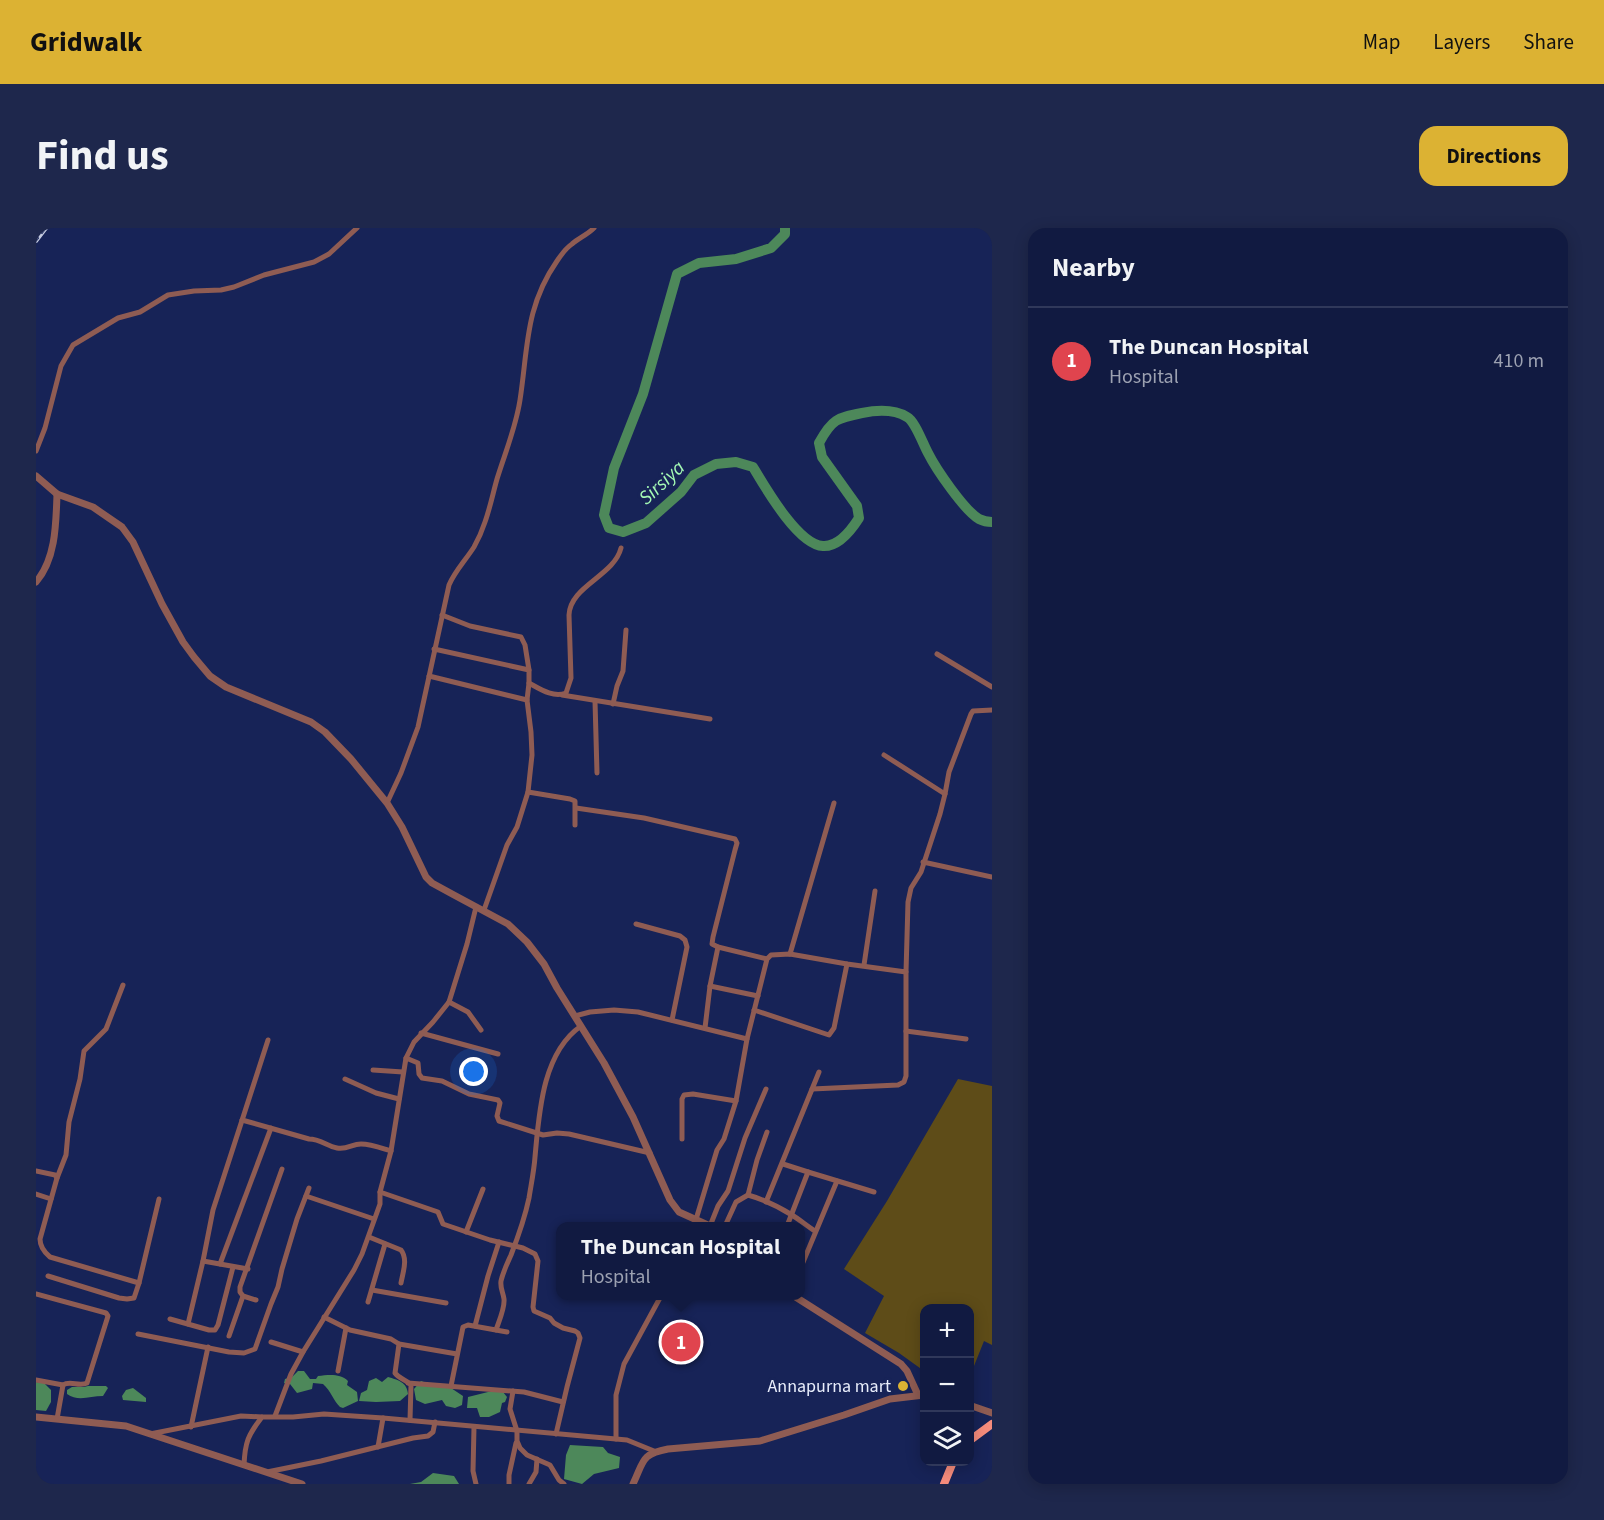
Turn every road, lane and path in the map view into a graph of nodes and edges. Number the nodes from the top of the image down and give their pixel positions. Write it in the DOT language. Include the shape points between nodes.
graph roads {
  1 [pos="357,228"];
  2 [pos="594,228"];
  3 [pos="36,451"];
  4 [pos="36,476"];
  5 [pos="57,494"];
  6 [pos="621,548"];
  7 [pos="36,582"];
  8 [pos="442,615"];
  9 [pos="626,630"];
  10 [pos="434,649"];
  11 [pos="937,654"];
  12 [pos="529,670"];
  13 [pos="429,676"];
  14 [pos="529,683"];
  15 [pos="992,687"];
  16 [pos="560,695"];
  17 [pos="527,700"];
  18 [pos="595,701"];
  19 [pos="614,704"];
  20 [pos="991,709"];
  21 [pos="710,719"];
  22 [pos="884,755"];
  23 [pos="597,773"];
  24 [pos="528,792"];
  25 [pos="945,794"];
  26 [pos="387,803"];
  27 [pos="834,803"];
  28 [pos="576,808"];
  29 [pos="575,825"];
  30 [pos="923,862"];
  31 [pos="992,877"];
  32 [pos="874,891"];
  33 [pos="476,907"];
  34 [pos="484,910"];
  35 [pos="636,924"];
  36 [pos="718,947"];
  37 [pos="790,954"];
  38 [pos="767,959"];
  39 [pos="847,964"];
  40 [pos="864,965"];
  41 [pos="906,972"];
  42 [pos="123,985"];
  43 [pos="710,986"];
  44 [pos="758,996"];
  45 [pos="449,1002"];
  46 [pos="754,1010"];
  47 [pos="575,1017"];
  48 [pos="672,1020"];
  49 [pos="581,1026"];
  50 [pos="705,1028"];
  51 [pos="481,1030"];
  52 [pos="906,1031"];
  53 [pos="421,1033"];
  54 [pos="747,1039"];
  55 [pos="966,1039"];
  56 [pos="268,1040"];
  57 [pos="498,1054"];
  58 [pos="406,1058"];
  59 [pos="373,1070"];
  60 [pos="403,1072"];
  61 [pos="819,1072"];
  62 [pos="345,1079"];
  63 [pos="766,1089"];
  64 [pos="812,1089"];
  65 [pos="399,1099"];
  66 [pos="736,1101"];
  67 [pos="242,1120"];
  68 [pos="271,1128"];
  69 [pos="536,1132"];
  70 [pos="767,1132"];
  71 [pos="682,1139"];
  72 [pos="390,1150"];
  73 [pos="650,1154"];
  74 [pos="783,1164"];
  75 [pos="282,1169"];
  76 [pos="36,1171"];
  77 [pos="808,1173"];
  78 [pos="57,1178"];
  79 [pos="837,1181"];
  80 [pos="309,1188"];
  81 [pos="483,1190"];
  82 [pos="380,1192"];
  83 [pos="874,1192"];
  84 [pos="36,1194"];
  85 [pos="748,1195"];
  86 [pos="306,1196"];
  87 [pos="51,1199"];
  88 [pos="159,1199"];
  89 [pos="766,1203"];
  90 [pos="793,1215"];
  91 [pos="374,1219"];
  92 [pos="692,1222"];
  93 [pos="696,1222"];
  94 [pos="712,1222"];
  95 [pos="727,1222"];
  96 [pos="790,1222"];
  97 [pos="802,1222"];
  98 [pos="805,1224"];
  99 [pos="815,1231"];
  100 [pos="466,1232"];
  101 [pos="369,1237"];
  102 [pos="499,1242"];
  103 [pos="385,1244"];
  104 [pos="514,1246"];
  105 [pos="44,1252"];
  106 [pos="36,1255"];
  107 [pos="805,1257"];
  108 [pos="204,1260"];
  109 [pos="219,1264"];
  110 [pos="233,1267"];
  111 [pos="248,1269"];
  112 [pos="48,1276"];
  113 [pos="139,1283"];
  114 [pos="401,1283"];
  115 [pos="372,1290"];
  116 [pos="36,1294"];
  117 [pos="243,1296"];
  118 [pos="256,1300"];
  119 [pos="659,1300"];
  120 [pos="800,1300"];
  121 [pos="368,1302"];
  122 [pos="446,1303"];
  123 [pos="324,1317"];
  124 [pos="170,1319"];
  125 [pos="188,1324"];
  126 [pos="475,1326"];
  127 [pos="346,1328"];
  128 [pos="496,1330"];
  129 [pos="507,1332"];
  130 [pos="138,1334"];
  131 [pos="229,1336"];
  132 [pos="270,1342"];
  133 [pos="399,1344"];
  134 [pos="208,1347"];
  135 [pos="303,1352"];
  136 [pos="457,1354"];
  137 [pos="338,1371"];
  138 [pos="36,1380"];
  139 [pos="408,1383"];
  140 [pos="63,1385"];
  141 [pos="451,1386"];
  142 [pos="513,1391"];
  143 [pos="920,1393"];
  144 [pos="920,1395"];
  145 [pos="563,1402"];
  146 [pos="974,1407"];
  147 [pos="992,1413"];
  148 [pos="262,1416"];
  149 [pos="274,1416"];
  150 [pos="36,1417"];
  151 [pos="383,1418"];
  152 [pos="57,1419"];
  153 [pos="410,1420"];
  154 [pos="435,1422"];
  155 [pos="992,1424"];
  156 [pos="191,1427"];
  157 [pos="474,1427"];
  158 [pos="517,1431"];
  159 [pos="148,1434"];
  160 [pos="556,1434"];
  161 [pos="974,1437"];
  162 [pos="616,1439"];
  163 [pos="517,1442"];
  164 [pos="378,1447"];
  165 [pos="654,1452"];
  166 [pos="537,1459"];
  167 [pos="244,1465"];
  168 [pos="951,1466"];
  169 [pos="266,1472"];
  170 [pos="302,1484"];
  171 [pos="476,1484"];
  172 [pos="509,1484"];
  173 [pos="529,1484"];
  174 [pos="564,1484"];
  175 [pos="633,1484"];
  176 [pos="944,1484"];
  1 -- 3 [label="street" via="329,254 314,262 221,290 168,295 73,345 61,366"];
  2 -- 8 [label="street" via="565,250 539,292 526,343 512,435 485,521 474,548 453,574"];
  4 -- 5 [label="street"];
  5 -- 7 [label="street" via="47,567"];
  5 -- 26 [label="street" via="93,507 128,534 167,614 210,676 325,732"];
  6 -- 16 [label="street" via="613,564 572,601 571,678 566,693"];
  8 -- 10 [label="street"];
  8 -- 12 [label="street" via="470,626 521,637"];
  9 -- 19 [label="street" via="623,671"];
  10 -- 12 [label="street"];
  10 -- 13 [label="street"];
  11 -- 15 [label="street"];
  12 -- 14 [label="street"];
  13 -- 17 [label="street"];
  13 -- 26 [label="street" via="418,727"];
  14 -- 16 [label="street"];
  14 -- 17 [label="street"];
  16 -- 18 [label="street"];
  17 -- 24 [label="street" via="532,755"];
  18 -- 19 [label="street"];
  18 -- 23 [label="street"];
  19 -- 21 [label="street"];
  20 -- 25 [label="street" via="974,711 969,717 951,764"];
  22 -- 25 [label="street"];
  24 -- 28 [label="street" via="570,799 575,801"];
  24 -- 34 [label="street"];
  25 -- 30 [label="street"];
  26 -- 33 [label="street" via="426,877"];
  27 -- 37 [label="street"];
  28 -- 29 [label="street"];
  28 -- 36 [label="street" via="644,818 735,839 713,937 712,944"];
  30 -- 31 [label="street"];
  30 -- 41 [label="street" via="908,902"];
  32 -- 40 [label="street"];
  33 -- 34 [label="street"];
  33 -- 45 [label="street"];
  34 -- 47 [label="street" via="508,924 527,942"];
  35 -- 48 [label="street" via="685,940 687,947"];
  36 -- 38 [label="street"];
  36 -- 43 [label="street"];
  37 -- 38 [label="street" via="771,955"];
  37 -- 39 [label="street"];
  38 -- 44 [label="street"];
  39 -- 40 [label="street"];
  39 -- 46 [label="street" via="834,1028 829,1035"];
  40 -- 41 [label="street"];
  41 -- 52 [label="street"];
  42 -- 78 [label="street" via="105,1029 84,1051 66,1155"];
  43 -- 44 [label="street"];
  43 -- 50 [label="street"];
  44 -- 46 [label="street"];
  45 -- 51 [label="street" via="468,1012"];
  45 -- 53 [label="street"];
  46 -- 54 [label="street"];
  47 -- 48 [label="street" via="614,1010"];
  47 -- 49 [label="street"];
  48 -- 50 [label="street"];
  49 -- 69 [label="street" via="557,1051"];
  49 -- 73 [label="street" via="619,1090"];
  50 -- 54 [label="street"];
  52 -- 55 [label="street"];
  52 -- 64 [label="street" via="904,1082"];
  53 -- 57 [label="street"];
  53 -- 58 [label="street"];
  54 -- 66 [label="street"];
  56 -- 67 [label="street"];
  58 -- 60 [label="street"];
  58 -- 69 [label="street" via="418,1063 422,1078 498,1100 499,1120"];
  59 -- 60 [label="street"];
  60 -- 65 [label="street"];
  61 -- 64 [label="street"];
  62 -- 65 [label="street"];
  63 -- 94 [label="street" via="728,1191"];
  64 -- 74 [label="street"];
  65 -- 72 [label="street"];
  66 -- 71 [label="street" via="684,1095"];
  66 -- 93 [label="street"];
  67 -- 68 [label="street"];
  67 -- 108 [label="street" via="213,1210"];
  68 -- 72 [label="street" via="319,1140 334,1148 362,1144"];
  68 -- 109 [label="street"];
  69 -- 73 [label="street" via="569,1134"];
  69 -- 104 [label="street" via="528,1202"];
  70 -- 85 [label="street"];
  72 -- 82 [label="street"];
  73 -- 92 [label="street" via="670,1200"];
  74 -- 77 [label="street"];
  74 -- 89 [label="street"];
  75 -- 111 [label="street"];
  76 -- 78 [label="street"];
  77 -- 79 [label="street"];
  77 -- 90 [label="street"];
  78 -- 87 [label="street"];
  79 -- 83 [label="street"];
  79 -- 99 [label="street"];
  80 -- 86 [label="street"];
  81 -- 100 [label="street"];
  82 -- 91 [label="street"];
  82 -- 100 [label="street" via="438,1212 441,1223"];
  84 -- 87 [label="street"];
  85 -- 89 [label="street"];
  85 -- 95 [label="street" via="736,1202"];
  86 -- 91 [label="street"];
  86 -- 134 [label="street" via="279,1287 255,1349 244,1353"];
  87 -- 105 [label="street" via="40,1239"];
  88 -- 113 [label="street"];
  89 -- 90 [label="street"];
  90 -- 96 [label="street"];
  90 -- 97 [label="street"];
  91 -- 101 [label="street"];
  98 -- 99 [label="street"];
  99 -- 107 [label="street"];
  100 -- 102 [label="street"];
  101 -- 103 [label="street"];
  101 -- 123 [label="street" via="354,1270"];
  102 -- 104 [label="street"];
  102 -- 126 [label="street"];
  103 -- 114 [label="street" via="404,1254"];
  103 -- 115 [label="street"];
  104 -- 128 [label="street" via="501,1279 504,1304"];
  104 -- 145 [label="street" via="529,1250 537,1258 534,1311 575,1331 580,1338"];
  105 -- 106 [label="street"];
  105 -- 113 [label="street"];
  108 -- 109 [label="street"];
  108 -- 125 [label="street"];
  109 -- 110 [label="street"];
  110 -- 111 [label="street"];
  110 -- 125 [label="street" via="215,1330"];
  111 -- 117 [label="street" via="240,1287"];
  112 -- 113 [label="street" via="127,1299 136,1296"];
  115 -- 121 [label="street"];
  115 -- 122 [label="street"];
  116 -- 140 [label="street" via="108,1316 87,1383"];
  117 -- 118 [label="street"];
  117 -- 131 [label="street"];
  119 -- 162 [label="street" via="624,1364 616,1395"];
  120 -- 143 [label="street" via="901,1364"];
  123 -- 127 [label="street"];
  123 -- 135 [label="street"];
  124 -- 125 [label="street"];
  126 -- 128 [label="street"];
  126 -- 136 [label="street" via="463,1327"];
  127 -- 133 [label="street"];
  127 -- 137 [label="street"];
  128 -- 129 [label="street"];
  130 -- 134 [label="street"];
  132 -- 135 [label="street"];
  133 -- 136 [label="street"];
  133 -- 139 [label="street" via="395,1373"];
  134 -- 156 [label="street"];
  135 -- 149 [label="street"];
  136 -- 141 [label="street"];
  138 -- 140 [label="street"];
  139 -- 141 [label="street"];
  139 -- 153 [label="street"];
  140 -- 152 [label="street"];
  141 -- 142 [label="street"];
  142 -- 145 [label="street"];
  142 -- 158 [label="street" via="510,1409"];
  144 -- 165 [label="street" via="890,1399 760,1441"];
  145 -- 160 [label="street"];
  146 -- 147 [label="street"];
  148 -- 149 [label="street"];
  148 -- 156 [label="street" via="241,1416"];
  148 -- 167 [label="street" via="247,1437"];
  149 -- 151 [label="street"];
  150 -- 152 [label="street"];
  151 -- 153 [label="street"];
  151 -- 164 [label="street"];
  152 -- 159 [label="street" via="126,1426"];
  153 -- 154 [label="street"];
  154 -- 157 [label="street"];
  154 -- 164 [label="street" via="428,1436"];
  155 -- 161 [label="main road"];
  156 -- 159 [label="street"];
  157 -- 158 [label="street"];
  157 -- 171 [label="street"];
  158 -- 160 [label="street"];
  158 -- 163 [label="street"];
  159 -- 167 [label="street"];
  160 -- 162 [label="street"];
  162 -- 165 [label="street"];
  163 -- 166 [label="street" via="527,1455"];
  163 -- 172 [label="street"];
  164 -- 169 [label="street"];
  165 -- 175 [label="street" via="644,1458"];
  166 -- 173 [label="street" via="536,1472"];
  166 -- 174 [label="street" via="550,1466"];
  167 -- 169 [label="street"];
  168 -- 176 [label="main road"];
  169 -- 170 [label="street"];
}
